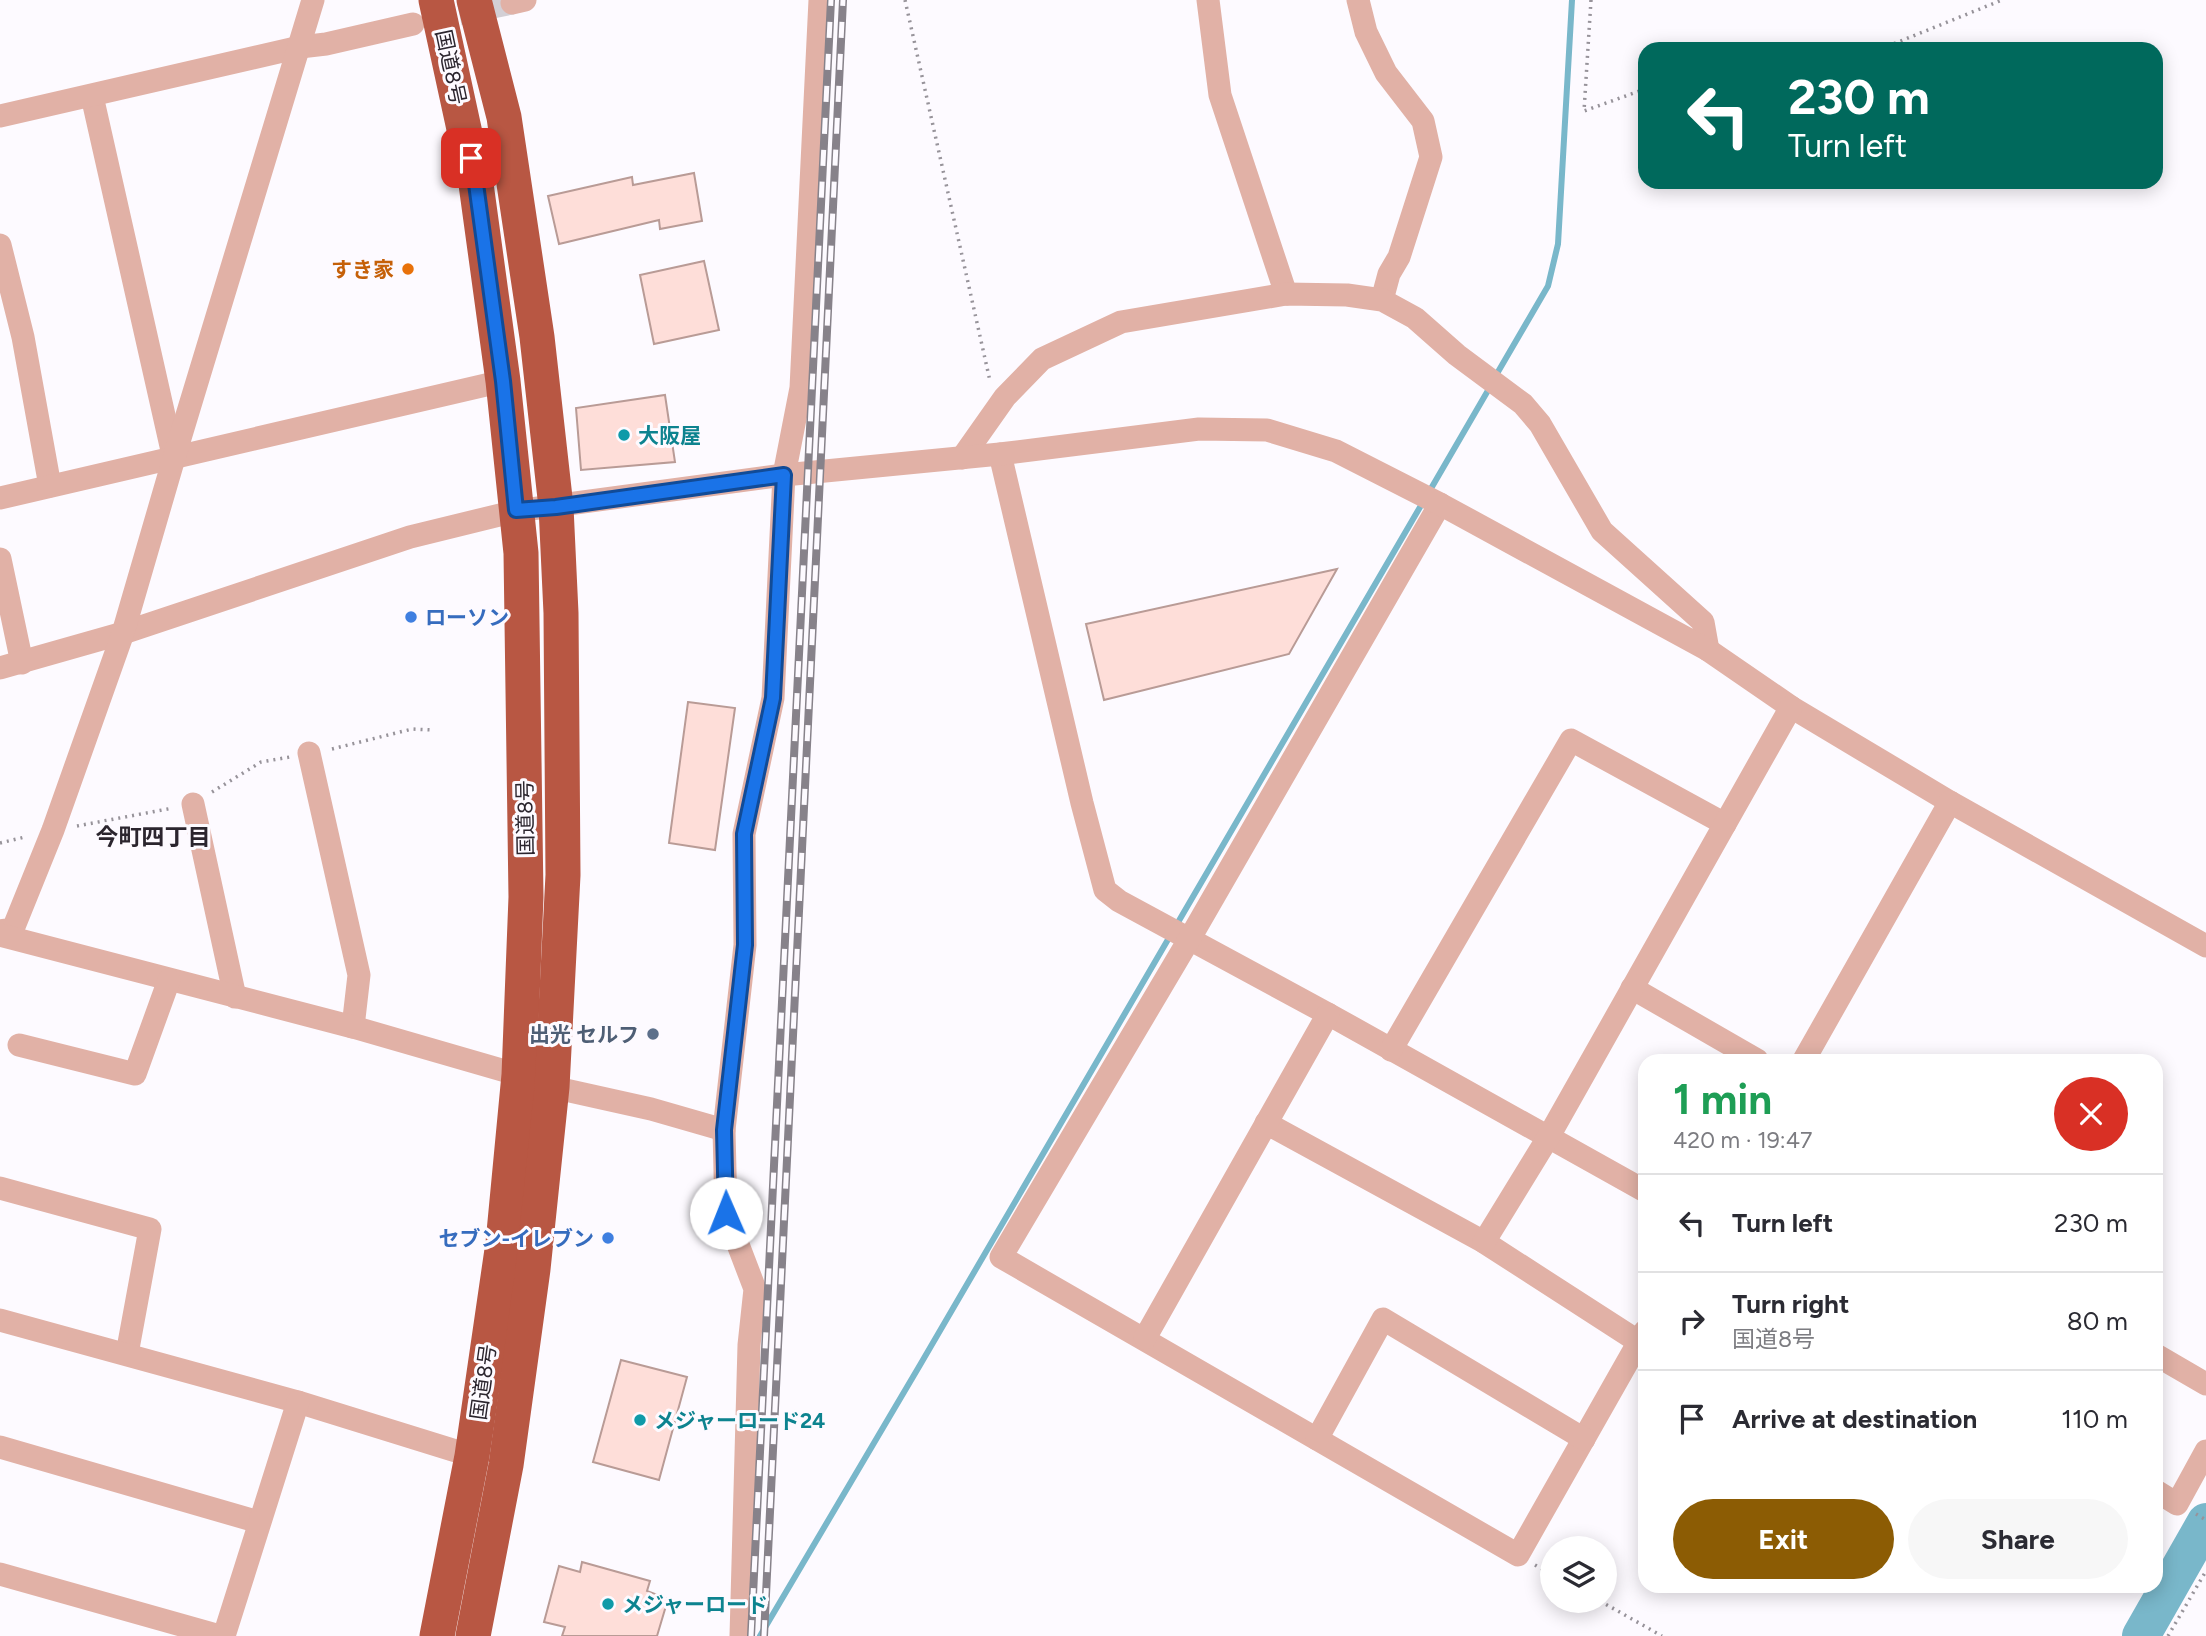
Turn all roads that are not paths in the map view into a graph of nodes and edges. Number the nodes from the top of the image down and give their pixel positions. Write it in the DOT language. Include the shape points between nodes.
graph roads {
  1 [pos="313,0"];
  2 [pos="474,0"];
  3 [pos="820,0"];
  4 [pos="1208,0"];
  5 [pos="1357,0"];
  6 [pos="424,12"];
  7 [pos="300,47"];
  8 [pos="92,96"];
  9 [pos="0,116"];
  10 [pos="0,245"];
  11 [pos="1286,294"];
  12 [pos="1382,300"];
  13 [pos="503,381"];
  14 [pos="1000,454"];
  15 [pos="174,458"];
  16 [pos="962,458"];
  17 [pos="784,475"];
  18 [pos="50,486"];
  19 [pos="0,498"];
  20 [pos="1440,504"];
  21 [pos="556,507"];
  22 [pos="516,510"];
  23 [pos="0,559"];
  24 [pos="123,633"];
  25 [pos="1707,650"];
  26 [pos="11,666"];
  27 [pos="1791,707"];
  28 [pos="309,753"];
  29 [pos="1950,802"];
  30 [pos="193,804"];
  31 [pos="1725,824"];
  32 [pos="0,933"];
  33 [pos="1190,938"];
  34 [pos="2206,946"];
  35 [pos="169,980"];
  36 [pos="1632,988"];
  37 [pos="235,997"];
  38 [pos="1328,1014"];
  39 [pos="353,1027"];
  40 [pos="19,1045"];
  41 [pos="1391,1050"];
  42 [pos="1747,1054"];
  43 [pos="1807,1054"];
  44 [pos="519,1075"];
  45 [pos="551,1087"];
  46 [pos="1266,1123"];
  47 [pos="724,1130"];
  48 [pos="1549,1136"];
  49 [pos="1638,1187"];
  50 [pos="0,1188"];
  51 [pos="1484,1242"];
  52 [pos="0,1320"];
  53 [pos="1638,1335"];
  54 [pos="1145,1338"];
  55 [pos="1638,1344"];
  56 [pos="127,1354"];
  57 [pos="2163,1359"];
  58 [pos="2206,1384"];
  59 [pos="298,1402"];
  60 [pos="1317,1439"];
  61 [pos="1584,1439"];
  62 [pos="0,1447"];
  63 [pos="2206,1451"];
  64 [pos="472,1456"];
  65 [pos="2163,1495"];
  66 [pos="259,1522"];
  67 [pos="0,1574"];
  68 [pos="222,1636"];
  69 [pos="438,1636"];
  70 [pos="473,1636"];
  71 [pos="741,1636"];
  1 -- 7 [label="street"];
  2 -- 21 [label="highway, 国道8号" via="504,117 537,337"];
  3 -- 17 [label="street" via="801,388"];
  4 -- 11 [label="street" via="1220,95"];
  5 -- 12 [label="street" via="1386,73 1423,121 1431,157"];
  6 -- 7 [label="street" via="326,44"];
  6 -- 13 [label="highway, 国道8号" via="476,184"];
  7 -- 8 [label="street"];
  7 -- 15 [label="street"];
  8 -- 9 [label="street"];
  8 -- 15 [label="street"];
  10 -- 18 [label="street" via="23,337"];
  11 -- 12 [label="street"];
  11 -- 16 [label="street" via="1121,322 1042,359 1005,397"];
  12 -- 25 [label="street" via="1415,318 1541,424 1602,531 1703,622"];
  13 -- 15 [label="street"];
  13 -- 22 [label="highway, 国道8号"];
  14 -- 16 [label="street"];
  14 -- 20 [label="street" via="1199,429 1267,430 1336,450"];
  14 -- 33 [label="street" via="1105,890"];
  15 -- 18 [label="street"];
  15 -- 24 [label="street"];
  16 -- 17 [label="street"];
  17 -- 21 [label="street"];
  17 -- 47 [label="street" via="773,698 744,834 745,945"];
  18 -- 19 [label="street"];
  20 -- 25 [label="street"];
  20 -- 33 [label="street"];
  21 -- 22 [label="street"];
  21 -- 45 [label="highway, 国道8号" via="563,874"];
  22 -- 24 [label="street" via="411,537"];
  22 -- 44 [label="highway, 国道8号" via="521,554 526,897"];
  23 -- 26 [label="street"];
  24 -- 26 [label="street"];
  24 -- 32 [label="street" via="13,929"];
  25 -- 27 [label="street"];
  27 -- 29 [label="street"];
  27 -- 31 [label="street"];
  28 -- 39 [label="street" via="359,975"];
  29 -- 34 [label="street"];
  29 -- 43 [label="street"];
  30 -- 37 [label="street"];
  31 -- 36 [label="street"];
  31 -- 41 [label="street" via="1571,740"];
  32 -- 35 [label="street"];
  33 -- 38 [label="street"];
  33 -- 54 [label="street" via="1001,1256"];
  35 -- 37 [label="street"];
  35 -- 40 [label="street" via="135,1074"];
  36 -- 42 [label="street"];
  36 -- 48 [label="street"];
  37 -- 39 [label="street"];
  38 -- 41 [label="street"];
  38 -- 46 [label="street"];
  39 -- 44 [label="street"];
  41 -- 48 [label="street"];
  44 -- 64 [label="highway, 国道8号" via="503,1243"];
  45 -- 47 [label="street"];
  45 -- 70 [label="highway, 国道8号" via="533,1269 506,1465"];
  46 -- 51 [label="street"];
  46 -- 54 [label="street"];
  47 -- 71 [label="street" via="726,1213 755,1289 749,1345"];
  48 -- 49 [label="street"];
  48 -- 51 [label="street"];
  50 -- 56 [label="street" via="150,1229"];
  51 -- 53 [label="street"];
  52 -- 56 [label="street"];
  54 -- 60 [label="street"];
  55 -- 61 [label="street"];
  56 -- 59 [label="street"];
  57 -- 58 [label="street"];
  59 -- 64 [label="street"];
  59 -- 66 [label="street"];
  60 -- 61 [label="street" via="1518,1555"];
  60 -- 61 [label="street" via="1383,1319"];
  62 -- 66 [label="street"];
  63 -- 65 [label="street" via="2177,1504"];
  64 -- 69 [label="highway, 国道8号"];
  66 -- 68 [label="street"];
  67 -- 68 [label="street"];
}
